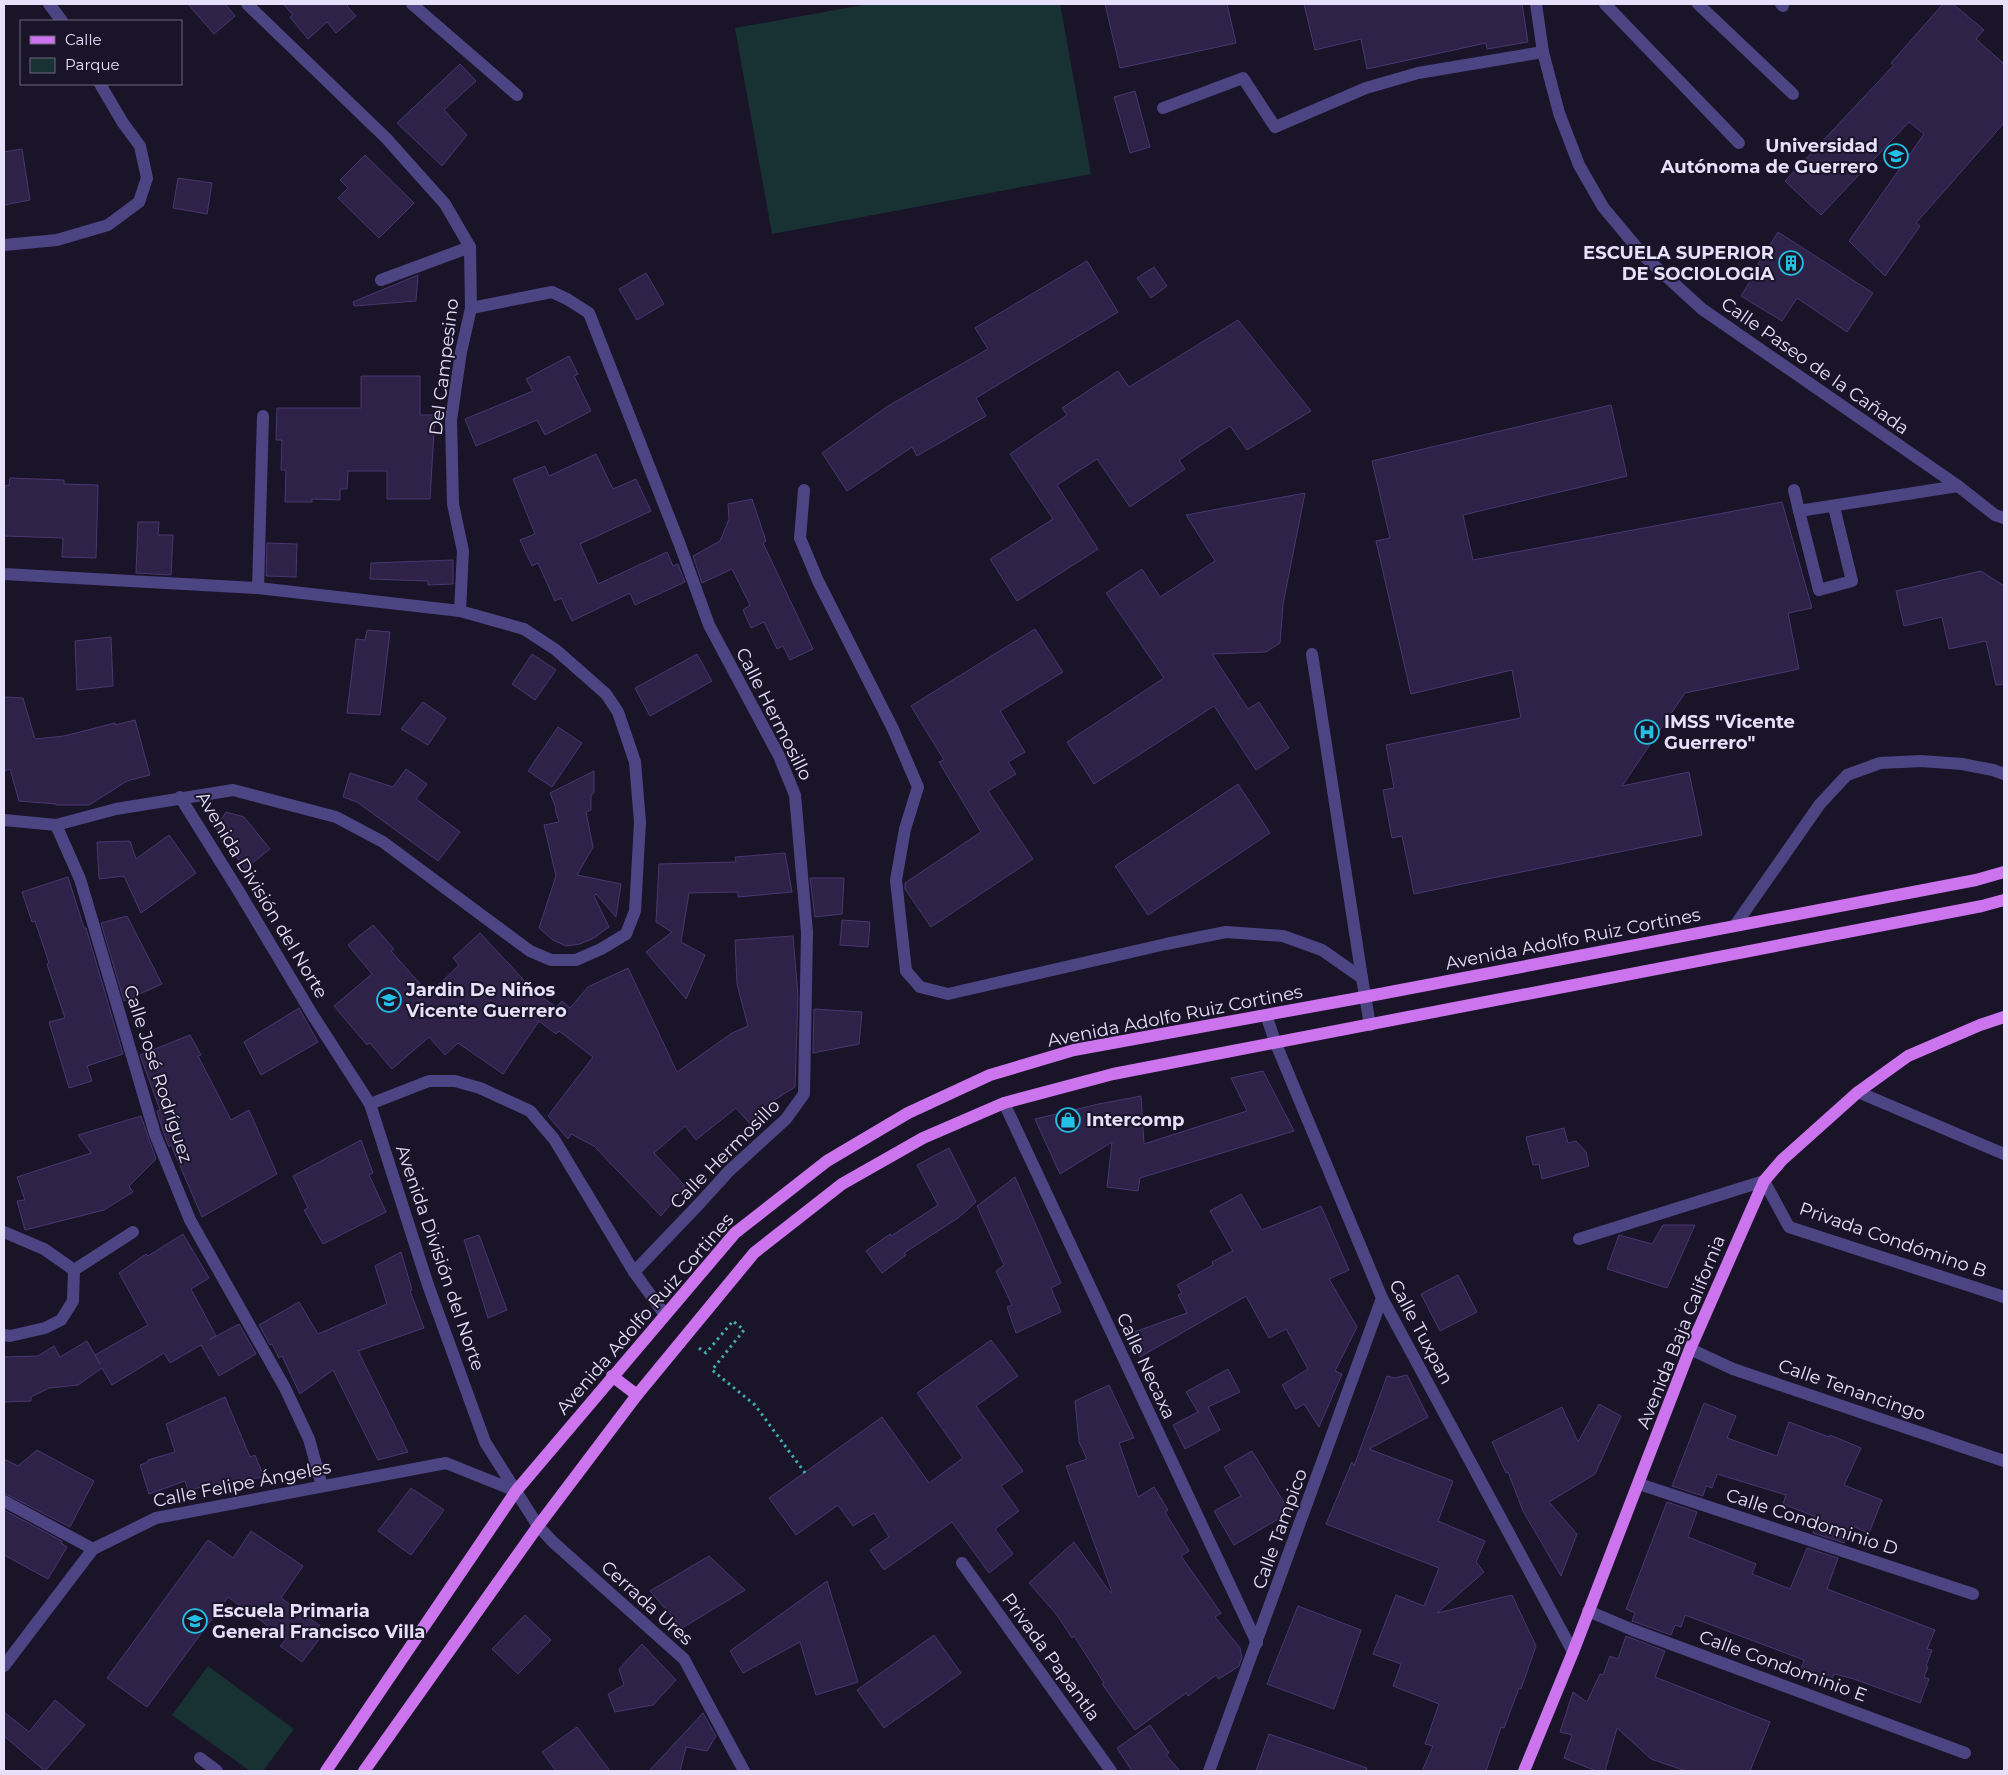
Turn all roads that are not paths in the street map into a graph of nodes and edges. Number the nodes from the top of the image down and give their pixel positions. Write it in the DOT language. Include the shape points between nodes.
graph roads {
  1 [pos="49,4"];
  2 [pos="247,4"];
  3 [pos="412,4"];
  4 [pos="1536,4"];
  5 [pos="1605,4"];
  6 [pos="1698,4"];
  7 [pos="61,20"];
  8 [pos="1543,52"];
  9 [pos="101,85"];
  10 [pos="1792,94"];
  11 [pos="516,95"];
  12 [pos="1164,108"];
  13 [pos="1739,143"];
  14 [pos="4,245"];
  15 [pos="470,247"];
  16 [pos="380,280"];
  17 [pos="471,308"];
  18 [pos="263,416"];
  19 [pos="1958,486"];
  20 [pos="804,490"];
  21 [pos="1794,490"];
  22 [pos="1834,507"];
  23 [pos="1799,511"];
  24 [pos="2004,518"];
  25 [pos="4,574"];
  26 [pos="258,588"];
  27 [pos="460,611"];
  28 [pos="1312,654"];
  29 [pos="2004,774"];
  30 [pos="180,797"];
  31 [pos="4,820"];
  32 [pos="56,826"];
  33 [pos="2004,872"];
  34 [pos="2004,900"];
  35 [pos="1736,924"];
  36 [pos="1362,978"];
  37 [pos="1364,997"];
  38 [pos="1266,1015"];
  39 [pos="2004,1017"];
  40 [pos="1370,1025"];
  41 [pos="1276,1044"];
  42 [pos="1858,1092"];
  43 [pos="1004,1103"];
  44 [pos="370,1104"];
  45 [pos="2004,1154"];
  46 [pos="1764,1181"];
  47 [pos="4,1232"];
  48 [pos="133,1232"];
  49 [pos="1579,1239"];
  50 [pos="74,1270"];
  51 [pos="634,1272"];
  52 [pos="2004,1297"];
  53 [pos="1382,1298"];
  54 [pos="665,1315"];
  55 [pos="4,1334"];
  56 [pos="1690,1349"];
  57 [pos="612,1376"];
  58 [pos="637,1395"];
  59 [pos="2004,1460"];
  60 [pos="1639,1484"];
  61 [pos="322,1486"];
  62 [pos="516,1491"];
  63 [pos="4,1501"];
  64 [pos="538,1526"];
  65 [pos="93,1549"];
  66 [pos="962,1563"];
  67 [pos="1973,1594"];
  68 [pos="1588,1611"];
  69 [pos="1257,1643"];
  70 [pos="1573,1652"];
  71 [pos="4,1666"];
  72 [pos="1966,1752"];
  73 [pos="200,1758"];
  74 [pos="216,1771"];
  75 [pos="326,1771"];
  76 [pos="364,1771"];
  77 [pos="744,1771"];
  78 [pos="1111,1771"];
  79 [pos="1209,1771"];
  80 [pos="1524,1771"];
  1 -- 7 [label="street"];
  2 -- 15 [label="street, Del Campesino" via="386,138 445,204"];
  3 -- 11 [label="street"];
  4 -- 8 [label="street, Calle Paseo de la Cañada"];
  5 -- 13 [label="street"];
  6 -- 10 [label="street"];
  8 -- 12 [label="street" via="1418,73 1366,88 1275,127 1243,78"];
  8 -- 19 [label="street, Calle Paseo de la Cañada" via="1558,112 1579,165 1603,207 1644,256 1702,309"];
  9 -- 14 [label="street" via="140,146 147,178 139,202 108,225 56,240"];
  15 -- 16 [label="street"];
  15 -- 17 [label="street, Del Campesino"];
  17 -- 27 [label="street, Del Campesino" via="451,420 453,504 463,551"];
  17 -- 51 [label="street, Calle Hermosillo" via="552,292 589,313 709,625 779,756 796,796 807,932 804,1094 786,1120 729,1171"];
  18 -- 26 [label="street"];
  19 -- 22 [label="street"];
  19 -- 24 [label="street, Calle Paseo de la Cañada" via="1995,515"];
  20 -- 36 [label="street" via="800,538 818,581 894,729 918,787 905,829 896,880 906,971 920,986 948,994 1226,932 1283,936 1322,950"];
  21 -- 23 [label="street"];
  22 -- 23 [label="street"];
  22 -- 23 [label="street" via="1852,581 1819,590"];
  25 -- 26 [label="street, Avenida División del Norte"];
  26 -- 27 [label="street, Avenida División del Norte"];
  27 -- 30 [label="street, Avenida División del Norte" via="524,629 585,674 606,694 618,712 635,762 640,822 634,911 626,934 576,960 551,960 530,951 383,842 336,817 233,790"];
  28 -- 36 [label="street"];
  29 -- 35 [label="street" via="1962,764 1920,761 1880,763 1847,775 1820,804"];
  30 -- 32 [label="street" via="116,809"];
  30 -- 44 [label="street, Avenida División del Norte"];
  31 -- 32 [label="street"];
  32 -- 61 [label="street, Calle José Rodríguez" via="80,879 154,1134 190,1220 285,1388 309,1439"];
  33 -- 35 [label="main road, Avenida Adolfo Ruiz Cortines" via="1976,880"];
  34 -- 40 [label="main road"];
  35 -- 37 [label="main road, Avenida Adolfo Ruiz Cortines"];
  36 -- 37 [label="street"];
  37 -- 38 [label="main road, Avenida Adolfo Ruiz Cortines"];
  37 -- 40 [label="street"];
  38 -- 41 [label="street, Calle Tuxpan"];
  38 -- 54 [label="main road, Avenida Adolfo Ruiz Cortines" via="1074,1050 990,1075 908,1113 827,1161 735,1233"];
  39 -- 42 [label="main road, Avenida Baja California" via="1908,1056"];
  40 -- 41 [label="main road"];
  41 -- 43 [label="main road" via="1113,1074"];
  41 -- 53 [label="street, Calle Tuxpan"];
  42 -- 45 [label="street"];
  42 -- 46 [label="main road, Avenida Baja California"];
  43 -- 58 [label="main road" via="923,1138 842,1184 754,1253"];
  43 -- 69 [label="street, Calle Necaxa"];
  44 -- 51 [label="street" via="429,1081 455,1081 480,1088 530,1111 554,1138"];
  44 -- 62 [label="street, Avenida División del Norte" via="428,1284 484,1442"];
  46 -- 49 [label="street"];
  46 -- 52 [label="street, Privada Condómino B" via="1789,1227"];
  46 -- 56 [label="main road, Avenida Baja California"];
  47 -- 50 [label="street" via="44,1249"];
  48 -- 50 [label="street"];
  50 -- 55 [label="street" via="73,1301 61,1320 45,1328 10,1336"];
  51 -- 54 [label="street"];
  53 -- 69 [label="street, Calle Tampico"];
  53 -- 70 [label="street, Calle Tuxpan"];
  54 -- 57 [label="main road, Avenida Adolfo Ruiz Cortines"];
  56 -- 59 [label="street, Calle Tenancingo" via="1733,1369"];
  56 -- 60 [label="main road, Avenida Baja California"];
  57 -- 58 [label="main road"];
  57 -- 62 [label="main road, Avenida Adolfo Ruiz Cortines"];
  58 -- 64 [label="main road"];
  60 -- 67 [label="street, Calle Condominio D"];
  60 -- 68 [label="main road, Avenida Baja California"];
  61 -- 62 [label="street, Calle Felipe Ángeles" via="446,1462"];
  61 -- 65 [label="street, Calle Felipe Ángeles" via="156,1518"];
  62 -- 64 [label="street, Avenida División del Norte"];
  62 -- 75 [label="main road, Avenida Adolfo Ruiz Cortines"];
  63 -- 65 [label="street"];
  64 -- 76 [label="main road"];
  64 -- 77 [label="street, Cerrada Ures" via="684,1659"];
  65 -- 71 [label="street, Calle Felipe Ángeles"];
  66 -- 78 [label="street, Privada Papantla"];
  68 -- 70 [label="main road, Avenida Baja California"];
  68 -- 72 [label="street, Calle Condominio E"];
  69 -- 79 [label="street, Calle Tampico"];
  70 -- 80 [label="main road, Avenida Baja California"];
  73 -- 74 [label="street"];
}
